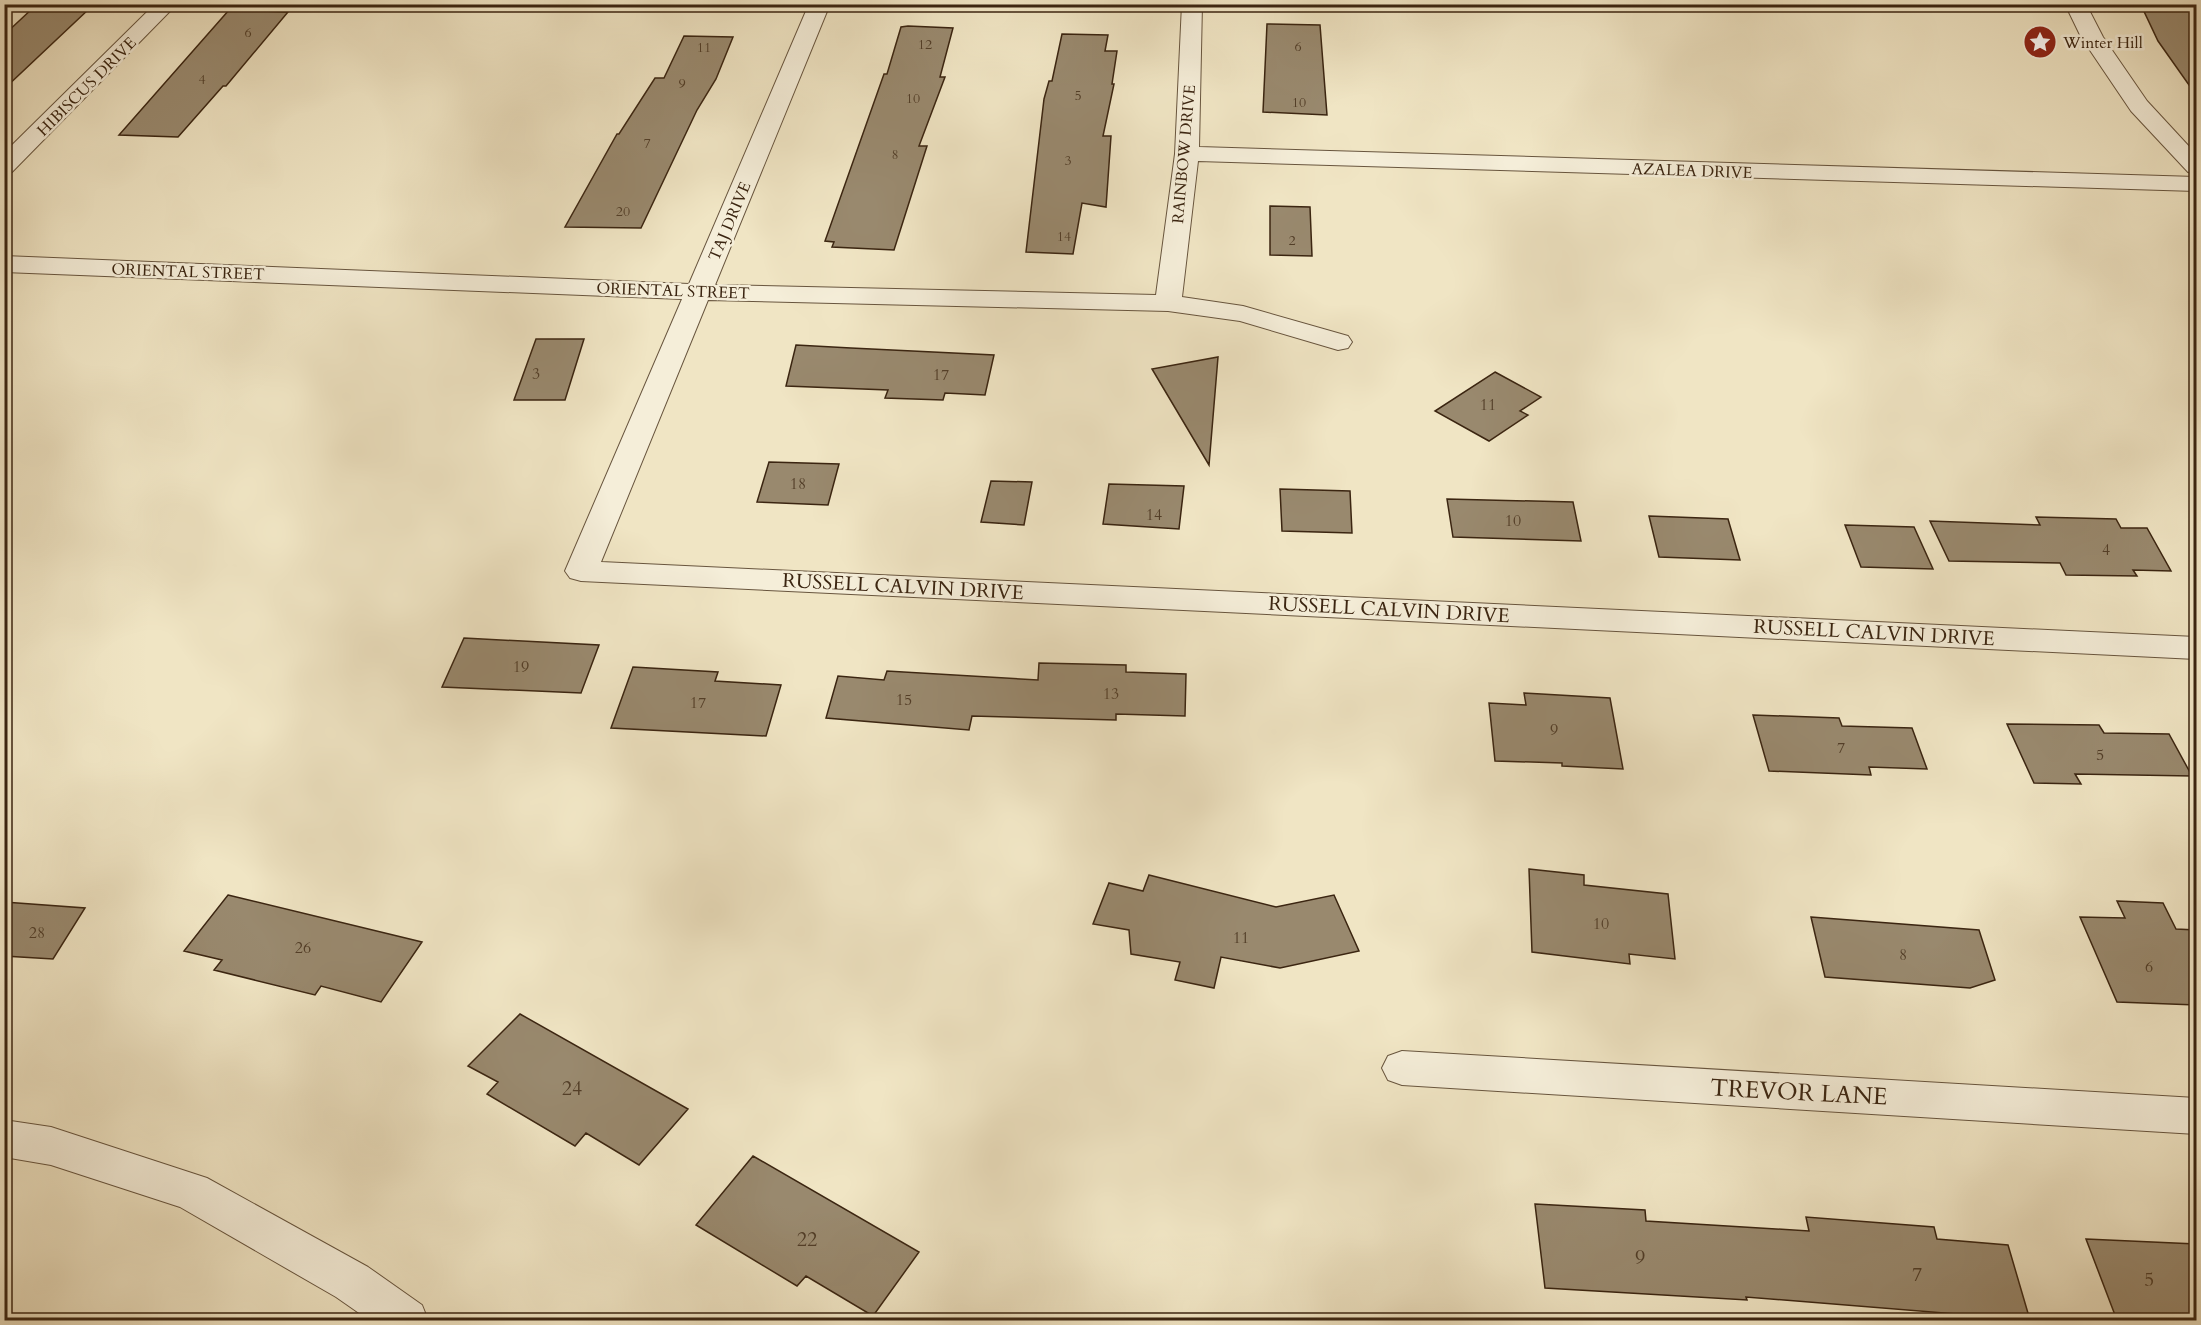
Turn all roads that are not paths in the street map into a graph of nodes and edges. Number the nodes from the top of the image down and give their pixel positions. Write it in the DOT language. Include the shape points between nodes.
graph roads {
  1 [pos="167,4"];
  2 [pos="820,4"];
  3 [pos="1192,4"];
  4 [pos="2075,4"];
  5 [pos="1187,154"];
  6 [pos="4,167"];
  7 [pos="2196,167"];
  8 [pos="2196,184"];
  9 [pos="4,264"];
  10 [pos="699,292"];
  11 [pos="1168,303"];
  12 [pos="1338,342"];
  13 [pos="581,570"];
  14 [pos="2196,648"];
  15 [pos="1402,1068"];
  16 [pos="2196,1116"];
  17 [pos="4,1138"];
  18 [pos="406,1320"];
  1 -- 6 [label="street, HIBISCUS DRIVE"];
  2 -- 10 [label="street, TAJ DRIVE"];
  3 -- 5 [label="street, RAINBOW DRIVE"];
  4 -- 7 [label="street" via="2139,106"];
  5 -- 8 [label="street, AZALEA DRIVE"];
  5 -- 11 [label="street, RAINBOW DRIVE"];
  9 -- 10 [label="street, ORIENTAL STREET"];
  10 -- 11 [label="street, ORIENTAL STREET"];
  10 -- 13 [label="street, TAJ DRIVE"];
  11 -- 12 [label="street, ORIENTAL STREET" via="1243,314"];
  13 -- 14 [label="street, RUSSELL CALVIN DRIVE"];
  15 -- 16 [label="street, TREVOR LANE"];
  17 -- 18 [label="street" via="51,1146 192,1192 352,1282"];
}
